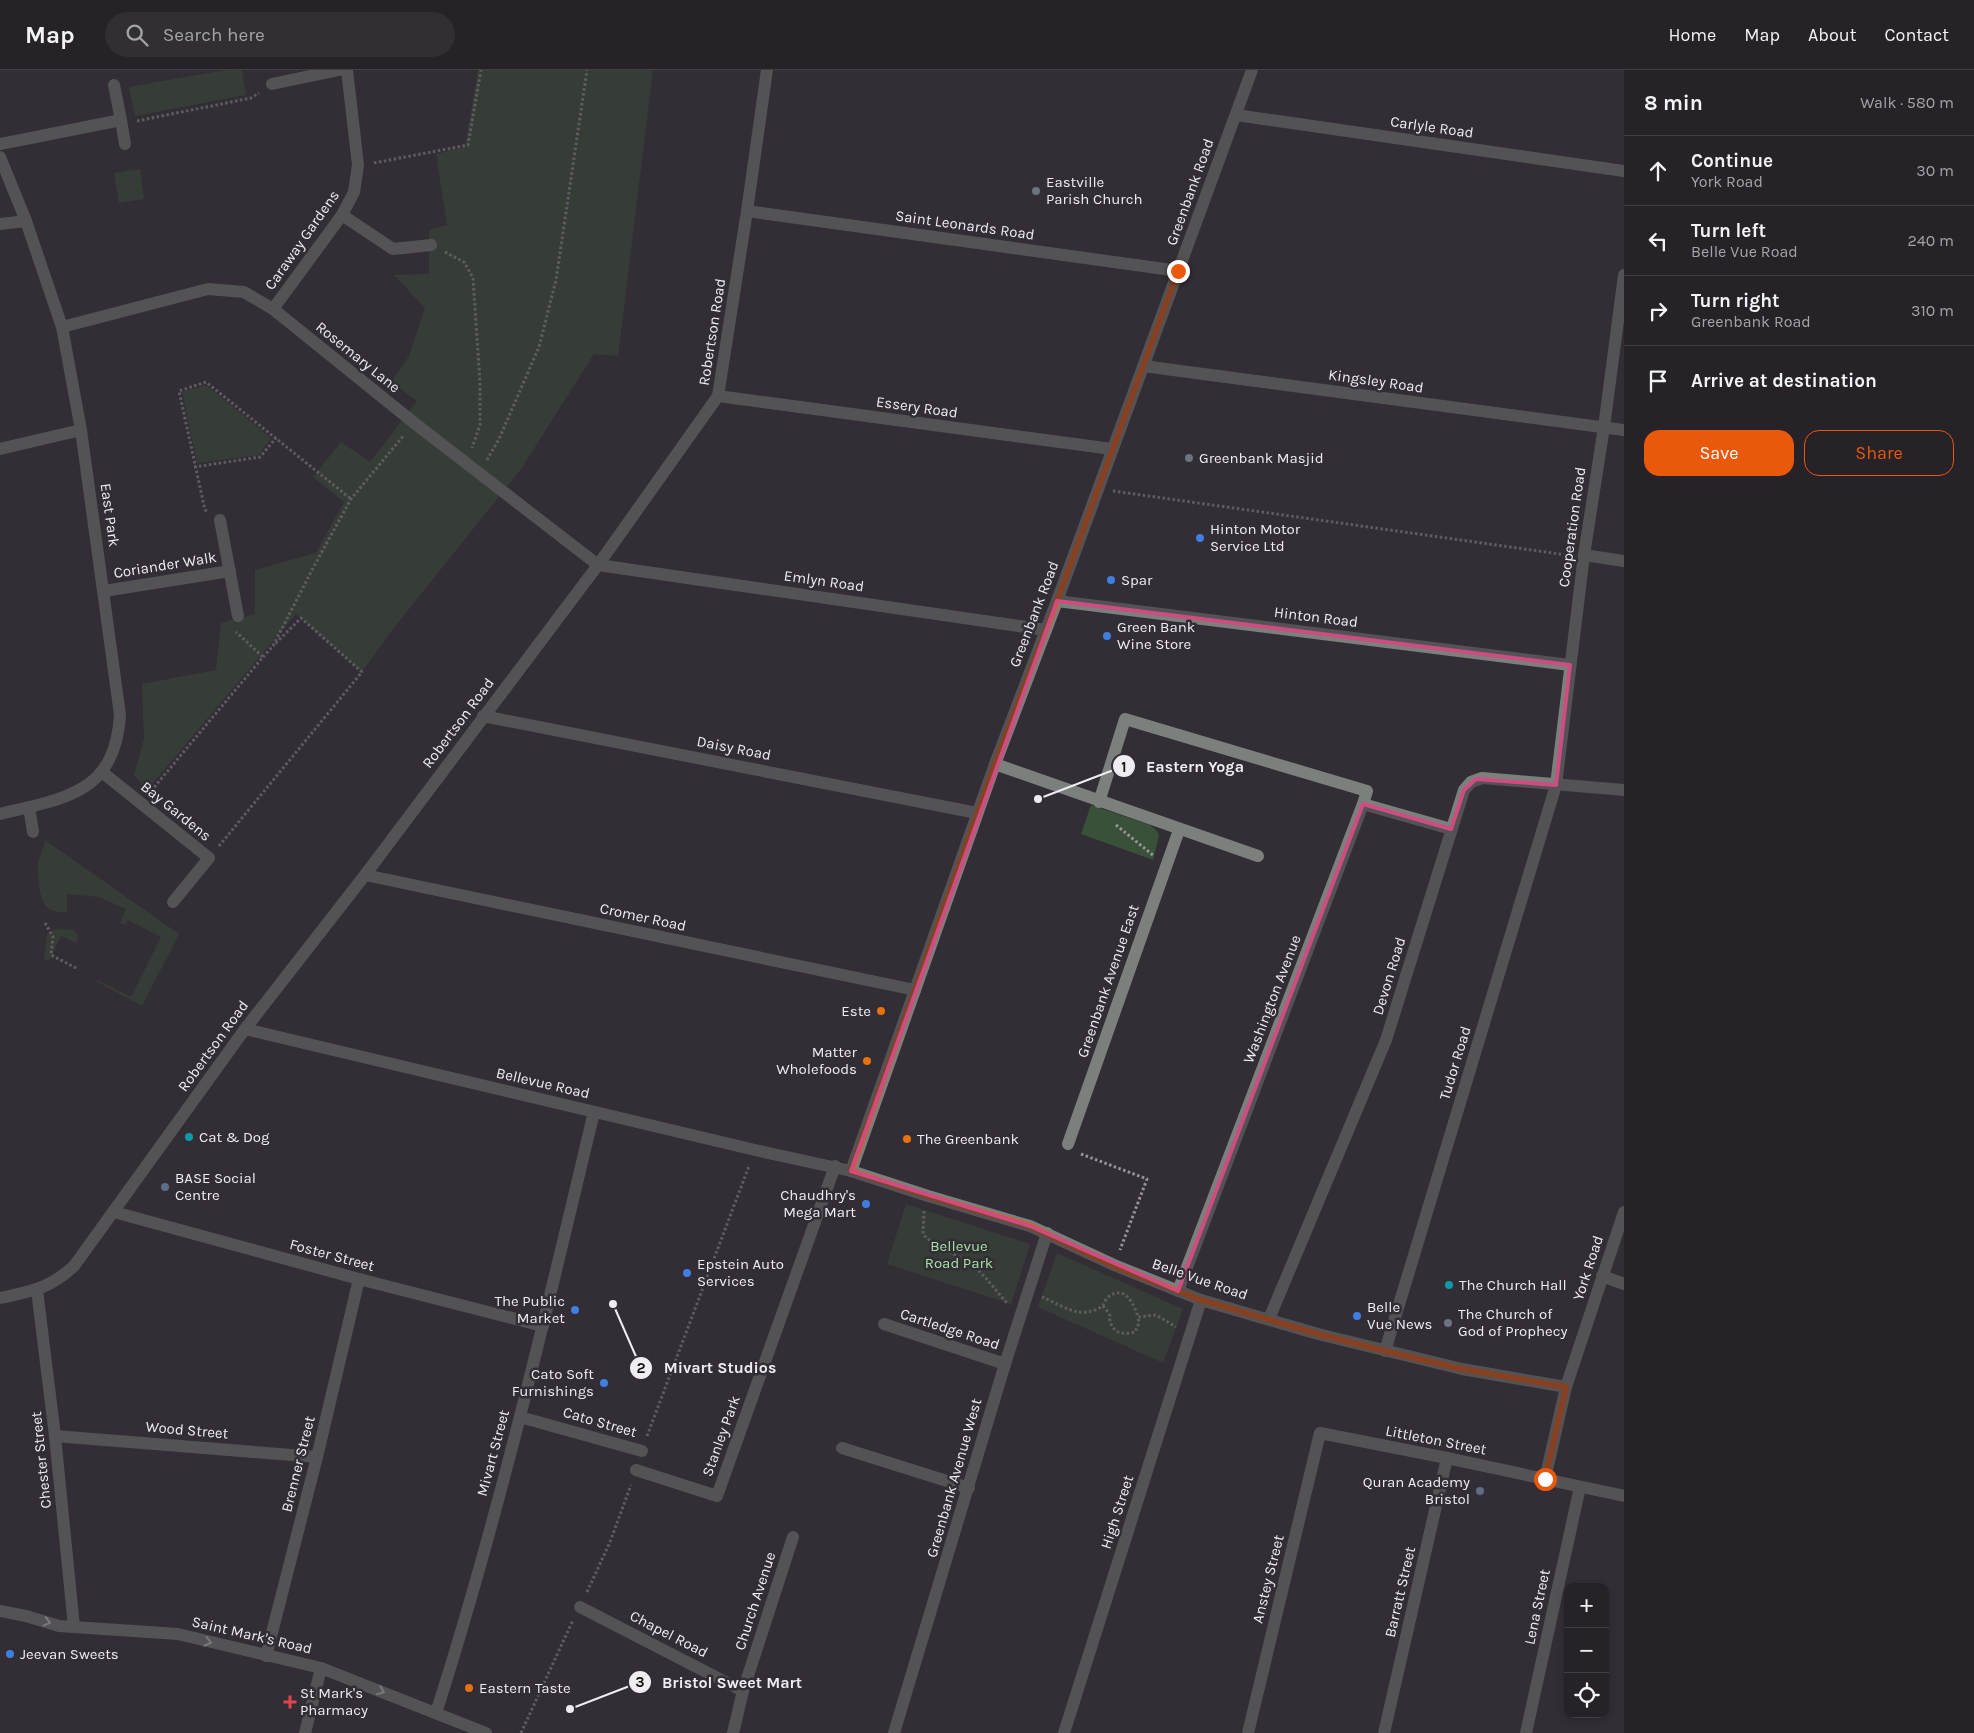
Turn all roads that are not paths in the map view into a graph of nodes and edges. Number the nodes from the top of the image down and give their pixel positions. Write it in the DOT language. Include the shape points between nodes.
graph roads {
  1 [pos="339,70"];
  2 [pos="347,70"];
  3 [pos="767,70"];
  4 [pos="1252,70"];
  5 [pos="272,84"];
  6 [pos="114,85"];
  7 [pos="1236,114"];
  8 [pos="121,122"];
  9 [pos="0,144"];
  10 [pos="125,144"];
  11 [pos="0,157"];
  12 [pos="1624,171"];
  13 [pos="748,211"];
  14 [pos="342,215"];
  15 [pos="26,221"];
  16 [pos="0,224"];
  17 [pos="431,245"];
  18 [pos="1178,271"];
  19 [pos="1624,275"];
  20 [pos="274,309"];
  21 [pos="62,327"];
  22 [pos="1143,366"];
  23 [pos="718,396"];
  24 [pos="1604,427"];
  25 [pos="81,430"];
  26 [pos="1624,430"];
  27 [pos="0,449"];
  28 [pos="1112,449"];
  29 [pos="220,520"];
  30 [pos="1584,556"];
  31 [pos="1624,561"];
  32 [pos="598,565"];
  33 [pos="230,571"];
  34 [pos="104,592"];
  35 [pos="1057,601"];
  36 [pos="238,616"];
  37 [pos="1046,630"];
  38 [pos="1570,666"];
  39 [pos="484,716"];
  40 [pos="995,764"];
  41 [pos="102,772"];
  42 [pos="1556,785"];
  43 [pos="1624,790"];
  44 [pos="1099,802"];
  45 [pos="1362,804"];
  46 [pos="29,807"];
  47 [pos="978,813"];
  48 [pos="0,814"];
  49 [pos="1451,829"];
  50 [pos="1179,830"];
  51 [pos="33,832"];
  52 [pos="1258,856"];
  53 [pos="365,875"];
  54 [pos="173,902"];
  55 [pos="914,990"];
  56 [pos="245,1029"];
  57 [pos="594,1112"];
  58 [pos="1068,1144"];
  59 [pos="834,1166"];
  60 [pos="851,1171"];
  61 [pos="114,1212"];
  62 [pos="1624,1212"];
  63 [pos="1047,1233"];
  64 [pos="1602,1276"];
  65 [pos="359,1279"];
  66 [pos="1624,1284"];
  67 [pos="37,1290"];
  68 [pos="1178,1291"];
  69 [pos="0,1298"];
  70 [pos="1201,1300"];
  71 [pos="1270,1319"];
  72 [pos="884,1324"];
  73 [pos="543,1326"];
  74 [pos="1385,1351"];
  75 [pos="1005,1364"];
  76 [pos="1566,1387"];
  77 [pos="520,1417"];
  78 [pos="1320,1433"];
  79 [pos="55,1436"];
  80 [pos="842,1448"];
  81 [pos="642,1451"];
  82 [pos="317,1458"];
  83 [pos="1447,1458"];
  84 [pos="636,1470"];
  85 [pos="1545,1479"];
  86 [pos="1580,1487"];
  87 [pos="969,1488"];
  88 [pos="1624,1496"];
  89 [pos="793,1537"];
  90 [pos="580,1607"];
  91 [pos="0,1611"];
  92 [pos="74,1628"];
  93 [pos="266,1656"];
  94 [pos="322,1668"];
  95 [pos="743,1691"];
  96 [pos="436,1714"];
  97 [pos="458,1728"];
  98 [pos="305,1733"];
  99 [pos="486,1733"];
  100 [pos="733,1733"];
  101 [pos="894,1733"];
  102 [pos="1064,1733"];
  103 [pos="1248,1733"];
  104 [pos="1384,1733"];
  105 [pos="1526,1733"];
  1 -- 5 [label="street"];
  2 -- 14 [label="street, Caraway Gardens" via="358,165 354,192"];
  3 -- 13 [label="street, Robertson Road"];
  4 -- 7 [label="street, Greenbank Road"];
  6 -- 8 [label="street"];
  7 -- 12 [label="street, Carlyle Road"];
  7 -- 18 [label="street, Greenbank Road"];
  8 -- 9 [label="street"];
  8 -- 10 [label="street"];
  11 -- 15 [label="street, East Park"];
  13 -- 18 [label="street, Saint Leonards Road"];
  13 -- 23 [label="street, Robertson Road"];
  14 -- 17 [label="street" via="393,249"];
  14 -- 20 [label="street, Caraway Gardens"];
  15 -- 16 [label="street"];
  15 -- 21 [label="street, East Park"];
  18 -- 22 [label="street, Greenbank Road"];
  19 -- 24 [label="street, Cooperation Road"];
  20 -- 21 [label="street, Rosemary Lane" via="244,292 208,289"];
  20 -- 32 [label="street, Rosemary Lane" via="461,460"];
  21 -- 25 [label="street, East Park"];
  22 -- 24 [label="street, Kingsley Road"];
  22 -- 28 [label="street, Greenbank Road"];
  23 -- 28 [label="street, Essery Road"];
  23 -- 32 [label="street, Robertson Road"];
  24 -- 26 [label="street, Kingsley Road"];
  24 -- 30 [label="street, Cooperation Road"];
  25 -- 27 [label="street"];
  25 -- 34 [label="street, East Park"];
  28 -- 35 [label="street, Greenbank Road"];
  29 -- 33 [label="street, Coriander Walk"];
  30 -- 31 [label="street"];
  30 -- 38 [label="street, Cooperation Road"];
  32 -- 37 [label="street, Emlyn Road"];
  32 -- 39 [label="street, Robertson Road"];
  33 -- 34 [label="street, Coriander Walk"];
  33 -- 36 [label="street, Coriander Walk"];
  34 -- 41 [label="street, East Park" via="120,715 116,744"];
  35 -- 37 [label="street, Greenbank Road"];
  35 -- 38 [label="street, Hinton Road"];
  37 -- 40 [label="street, Greenbank Road"];
  38 -- 42 [label="street, Cooperation Road"];
  39 -- 47 [label="street, Daisy Road"];
  39 -- 53 [label="street, Robertson Road"];
  40 -- 44 [label="street"];
  40 -- 47 [label="street, Greenbank Road"];
  41 -- 46 [label="street, East Park" via="83,789"];
  41 -- 54 [label="street, Bay Gardens" via="209,858"];
  42 -- 43 [label="street, Devon Road"];
  42 -- 49 [label="street, Devon Road" via="1476,779 1464,790"];
  42 -- 74 [label="street, Tudor Road"];
  44 -- 45 [label="street" via="1126,720 1367,791"];
  44 -- 50 [label="street"];
  45 -- 49 [label="street"];
  45 -- 68 [label="street, Washington Avenue"];
  46 -- 48 [label="street, East Park"];
  46 -- 51 [label="street"];
  47 -- 55 [label="street, Greenbank Road"];
  49 -- 71 [label="street, Devon Road" via="1386,1040"];
  50 -- 52 [label="street"];
  50 -- 58 [label="street, Greenbank Avenue East"];
  53 -- 55 [label="street, Cromer Road"];
  53 -- 56 [label="street, Robertson Road"];
  55 -- 60 [label="street, Greenbank Road"];
  56 -- 57 [label="street, Bellevue Road"];
  56 -- 61 [label="street, Robertson Road"];
  57 -- 59 [label="street, Bellevue Road"];
  57 -- 73 [label="street, Mivart Street"];
  59 -- 60 [label="street, Belle Vue Road"];
  59 -- 84 [label="street, Stanley Park" via="717,1496"];
  60 -- 63 [label="street, Belle Vue Road"];
  61 -- 65 [label="street, Foster Street"];
  61 -- 67 [label="street, Robertson Road" via="74,1266"];
  62 -- 64 [label="street, York Road"];
  63 -- 68 [label="street, Belle Vue Road" via="1114,1266"];
  63 -- 75 [label="street, Greenbank Avenue West"];
  64 -- 66 [label="street"];
  64 -- 76 [label="street, York Road"];
  65 -- 73 [label="street, Foster Street"];
  65 -- 82 [label="street, Brenner Street"];
  67 -- 69 [label="street, Robertson Road"];
  67 -- 79 [label="street, Chester Street"];
  68 -- 70 [label="street, Belle Vue Road"];
  70 -- 71 [label="street, Belle Vue Road"];
  70 -- 102 [label="street, High Street"];
  71 -- 74 [label="street, Belle Vue Road"];
  72 -- 75 [label="street, Cartledge Road"];
  73 -- 77 [label="street, Mivart Street"];
  74 -- 76 [label="street, Belle Vue Road" via="1462,1369"];
  75 -- 87 [label="street, Greenbank Avenue West"];
  76 -- 85 [label="street, York Road"];
  77 -- 81 [label="street, Cato Street"];
  77 -- 96 [label="street, Mivart Street"];
  78 -- 83 [label="street, Littleton Street"];
  78 -- 103 [label="street, Anstey Street"];
  79 -- 82 [label="street, Wood Street"];
  79 -- 92 [label="street, Chester Street"];
  80 -- 87 [label="street"];
  82 -- 93 [label="street, Brenner Street"];
  83 -- 85 [label="street, Littleton Street"];
  83 -- 104 [label="street, Barratt Street"];
  85 -- 86 [label="street, Littleton Street"];
  86 -- 88 [label="street, Littleton Street"];
  86 -- 105 [label="street, Lena Street"];
  87 -- 101 [label="street, Greenbank Avenue West"];
  89 -- 95 [label="street, Church Avenue"];
  90 -- 95 [label="street, Chapel Road"];
  91 -- 92 [label="street, Saint Mark's Road, one-way"];
  92 -- 93 [label="street, Saint Mark's Road, one-way" via="178,1634"];
  93 -- 94 [label="street, Saint Mark's Road"];
  94 -- 96 [label="street, Saint Mark's Road, one-way"];
  94 -- 98 [label="street"];
  95 -- 100 [label="street, Church Avenue"];
  96 -- 97 [label="street, Saint Mark's Road"];
  97 -- 99 [label="street, Saint Mark's Road"];
}
